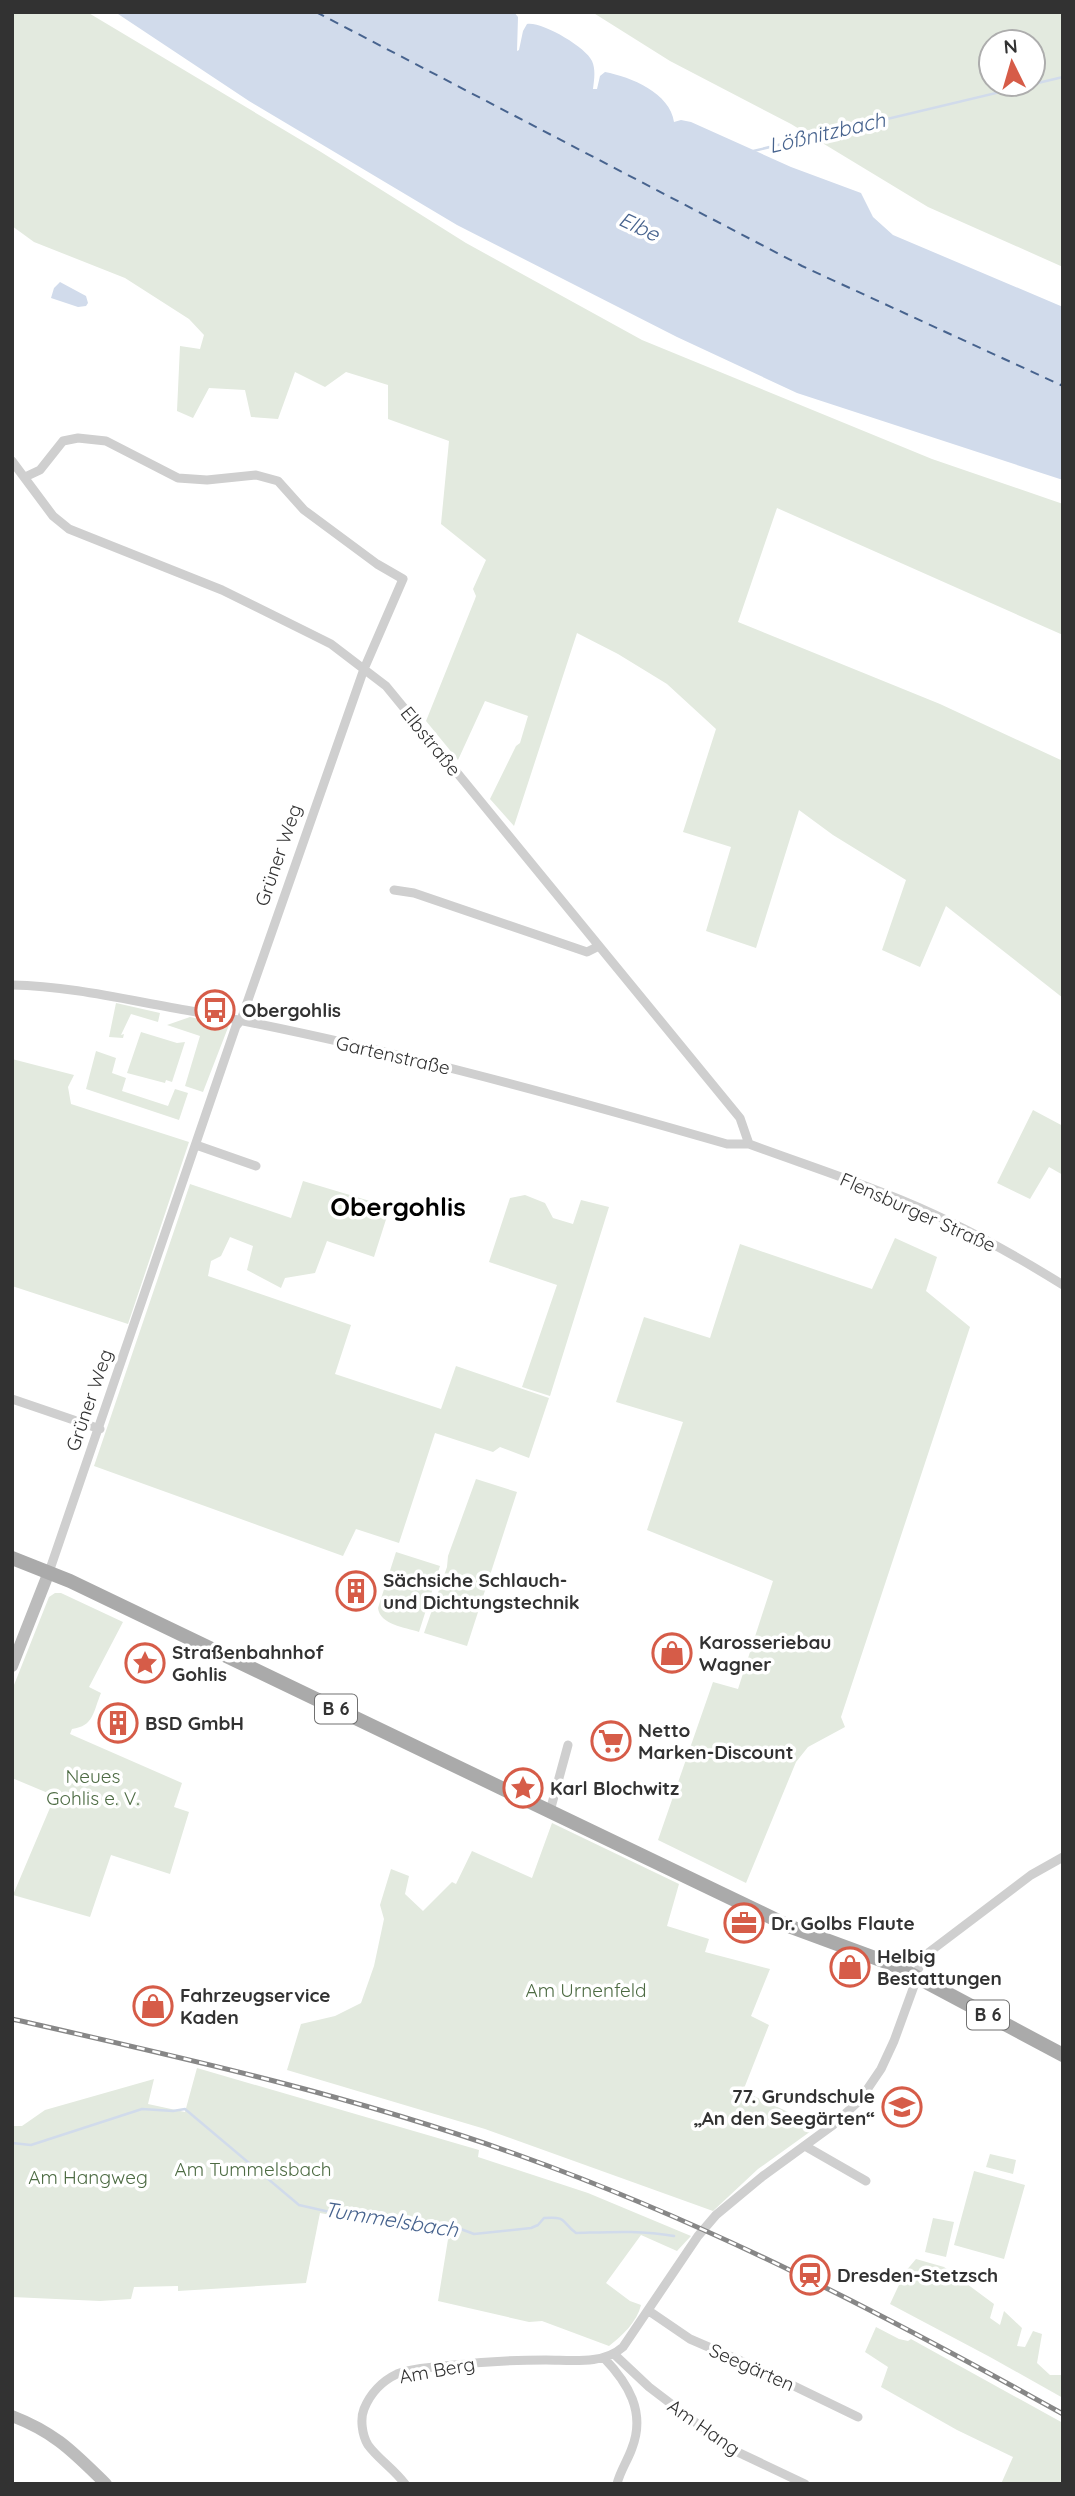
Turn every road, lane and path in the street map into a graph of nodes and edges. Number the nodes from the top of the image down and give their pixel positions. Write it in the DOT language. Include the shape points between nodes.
graph roads {
  1 [pos="12,461"];
  2 [pos="25,477"];
  3 [pos="364,668"];
  4 [pos="394,890"];
  5 [pos="599,946"];
  6 [pos="12,985"];
  7 [pos="242,1020"];
  8 [pos="749,1144"];
  9 [pos="195,1145"];
  10 [pos="769,1151"];
  11 [pos="256,1166"];
  12 [pos="1063,1286"];
  13 [pos="12,1399"];
  14 [pos="100,1429"];
  15 [pos="12,1558"];
  16 [pos="49,1572"];
  17 [pos="12,1665"];
  18 [pos="568,1745"];
  19 [pos="550,1811"];
  20 [pos="1063,1857"];
  21 [pos="914,1976"];
  22 [pos="1063,2055"];
  23 [pos="805,2146"];
  24 [pos="866,2181"];
  25 [pos="649,2311"];
  26 [pos="615,2354"];
  27 [pos="604,2358"];
  28 [pos="12,2416"];
  29 [pos="858,2417"];
  30 [pos="106,2484"];
  31 [pos="405,2484"];
  32 [pos="617,2484"];
  33 [pos="805,2484"];
  1 -- 2 [label="street, Elbstraße"];
  2 -- 3 [label="street, Elbstraße" via="53,516 69,529 222,590 331,644"];
  2 -- 3 [label="street, Grüner Weg" via="40,470 63,441 78,438 106,440 178,478 207,481 256,475 278,481 304,510 403,579"];
  3 -- 5 [label="street, Elbstraße" via="386,685"];
  3 -- 7 [label="street, Grüner Weg"];
  4 -- 5 [label="street" via="587,952"];
  5 -- 8 [label="street, Elbstraße" via="740,1118"];
  6 -- 7 [label="street, Gartenstraße" via="47,985"];
  7 -- 8 [label="street, Gartenstraße" via="462,1070 727,1144"];
  7 -- 9 [label="street, Grüner Weg" via="236,1026"];
  8 -- 10 [label="street, Gartenstraße"];
  9 -- 11 [label="street"];
  9 -- 14 [label="street, Grüner Weg"];
  10 -- 12 [label="street, Flensburger Straße" via="948,1221"];
  13 -- 14 [label="street"];
  14 -- 16 [label="street, Grüner Weg"];
  15 -- 16 [label="main road, B 6"];
  16 -- 17 [label="street, Grüner Weg"];
  16 -- 19 [label="main road, B 6"];
  18 -- 19 [label="street"];
  19 -- 21 [label="main road, B 6" via="791,1927"];
  20 -- 21 [label="street" via="1031,1875 928,1953"];
  21 -- 22 [label="main road, B 6"];
  21 -- 23 [label="street" via="881,2069 860,2100"];
  23 -- 24 [label="street"];
  23 -- 25 [label="street" via="716,2215"];
  25 -- 26 [label="street"];
  25 -- 29 [label="street, Seegärten" via="690,2339"];
  26 -- 27 [label="street, Am Berg"];
  26 -- 33 [label="street, Am Hang" via="649,2387 729,2448"];
  27 -- 31 [label="street, Am Berg" via="433,2367 384,2381 362,2414 364,2435"];
  27 -- 32 [label="street" via="636,2407 634,2445"];
  28 -- 30 [label="street" via="62,2442"];
}
